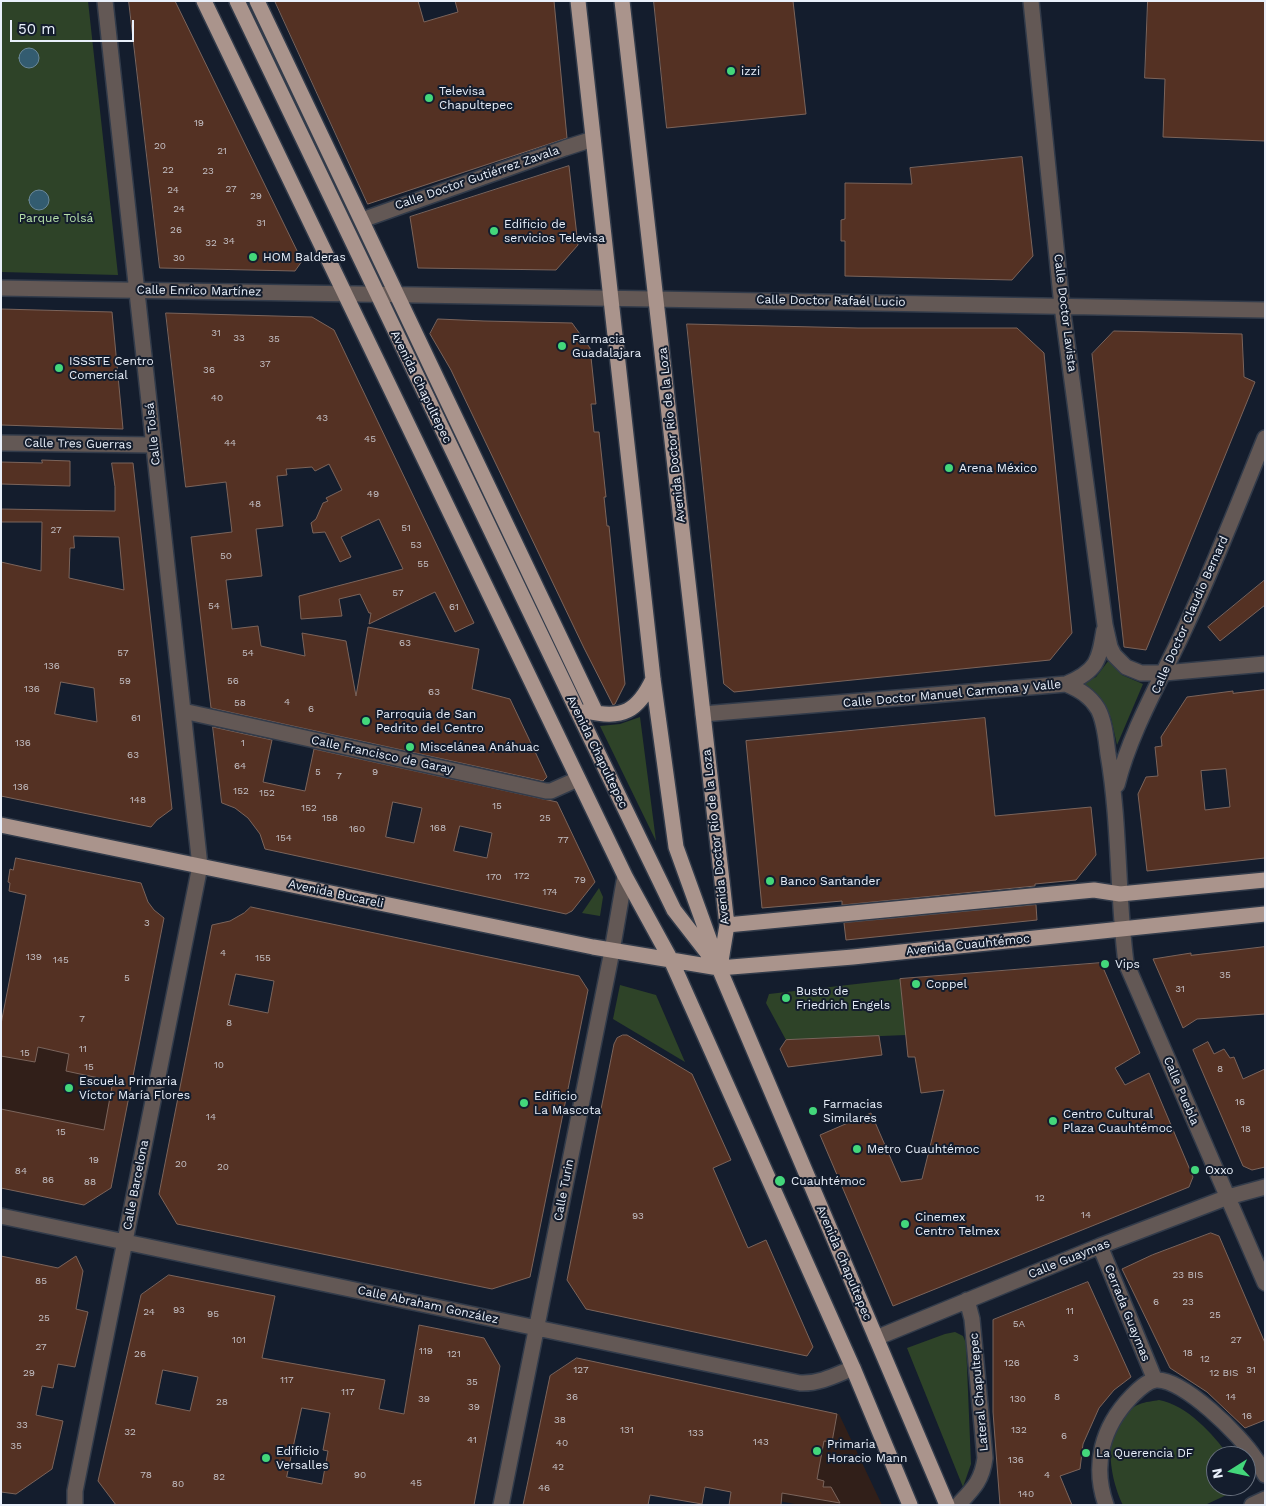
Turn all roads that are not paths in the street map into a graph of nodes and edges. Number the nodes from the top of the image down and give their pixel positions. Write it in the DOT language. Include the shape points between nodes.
graph roads {
  1 [pos="105,1"];
  2 [pos="204,1"];
  3 [pos="236,1"];
  4 [pos="257,1"];
  5 [pos="578,1"];
  6 [pos="622,1"];
  7 [pos="1031,1"];
  8 [pos="593,139"];
  9 [pos="362,220"];
  10 [pos="1,288"];
  11 [pos="137,290"];
  12 [pos="344,294"];
  13 [pos="378,295"];
  14 [pos="397,295"];
  15 [pos="610,298"];
  16 [pos="656,298"];
  17 [pos="1062,306"];
  18 [pos="1265,310"];
  19 [pos="1265,438"];
  20 [pos="1,443"];
  21 [pos="154,445"];
  22 [pos="1105,625"];
  23 [pos="1265,664"];
  24 [pos="1164,673"];
  25 [pos="653,679"];
  26 [pos="1066,684"];
  27 [pos="576,708"];
  28 [pos="183,711"];
  29 [pos="596,713"];
  30 [pos="703,714"];
  31 [pos="578,779"];
  32 [pos="1115,792"];
  33 [pos="1,825"];
  34 [pos="200,866"];
  35 [pos="625,876"];
  36 [pos="1265,880"];
  37 [pos="1120,894"];
  38 [pos="1265,914"];
  39 [pos="727,925"];
  40 [pos="1122,928"];
  41 [pos="612,951"];
  42 [pos="671,960"];
  43 [pos="719,968"];
  44 [pos="1265,1188"];
  45 [pos="1228,1197"];
  46 [pos="1,1216"];
  47 [pos="125,1242"];
  48 [pos="1100,1246"];
  49 [pos="1265,1283"];
  50 [pos="967,1300"];
  51 [pos="536,1328"];
  52 [pos="876,1338"];
  53 [pos="853,1368"];
  54 [pos="1155,1380"];
  55 [pos="1265,1475"];
  56 [pos="1265,1499"];
  57 [pos="75,1505"];
  58 [pos="501,1505"];
  59 [pos="910,1505"];
  60 [pos="946,1505"];
  61 [pos="958,1505"];
  62 [pos="1106,1505"];
  63 [pos="1252,1505"];
  1 -- 11 [label="street, Calle Tolsá"];
  2 -- 12 [label="main road"];
  3 -- 13 [label="main road, Avenida Chapultepec"];
  4 -- 9 [label="main road, Avenida Chapultepec"];
  5 -- 8 [label="main road, Avenida Doctor Río de la Loza"];
  6 -- 16 [label="main road, Avenida Doctor Río de la Loza"];
  7 -- 17 [label="street, Calle Doctor Lavista"];
  8 -- 9 [label="street, Calle Doctor Gutiérrez Zavala"];
  8 -- 15 [label="main road, Avenida Doctor Río de la Loza"];
  9 -- 14 [label="main road, Avenida Chapultepec"];
  10 -- 11 [label="street, Calle Enrico Martínez"];
  11 -- 12 [label="street, Calle Enrico Martínez"];
  11 -- 21 [label="street, Calle Tolsá"];
  12 -- 13 [label="street, Calle Enrico Martínez"];
  12 -- 31 [label="main road"];
  13 -- 14 [label="street, Calle Enrico Martínez"];
  13 -- 27 [label="main road, Avenida Chapultepec"];
  14 -- 15 [label="street, Calle Doctor Rafaél Lucio"];
  14 -- 29 [label="main road, Avenida Chapultepec"];
  15 -- 16 [label="street, Calle Doctor Rafaél Lucio"];
  15 -- 25 [label="main road, Avenida Doctor Río de la Loza"];
  16 -- 17 [label="street, Calle Doctor Rafaél Lucio"];
  16 -- 30 [label="main road, Avenida Doctor Río de la Loza"];
  17 -- 18 [label="street, Calle Doctor Rafaél Lucio"];
  17 -- 22 [label="street, Calle Doctor Lavista"];
  19 -- 24 [label="street, Calle Doctor Claudio Bernard" via="1212,572"];
  20 -- 21 [label="street, Calle Tres Guerras"];
  21 -- 28 [label="street, Calle Tolsá"];
  22 -- 24 [label="street" via="1114,655 1126,667 1141,673"];
  22 -- 26 [label="street, Calle Doctor Manuel Carmona y Valle" via="1094,666 1085,675"];
  23 -- 24 [label="street"];
  24 -- 32 [label="street, Calle Doctor Claudio Bernard" via="1135,732"];
  25 -- 29 [label="main road" via="647,692 627,712 614,715"];
  25 -- 43 [label="main road, Avenida Doctor Río de la Loza" via="676,848"];
  26 -- 30 [label="street, Calle Doctor Manuel Carmona y Valle"];
  26 -- 32 [label="street" via="1081,690 1099,711"];
  27 -- 29 [label="main road"];
  27 -- 43 [label="main road, Avenida Chapultepec" via="674,910"];
  28 -- 31 [label="street, Calle Francisco de Garay" via="546,791"];
  28 -- 34 [label="street, Calle Tolsá"];
  30 -- 39 [label="main road, Avenida Doctor Río de la Loza"];
  31 -- 35 [label="main road"];
  32 -- 37 [label="street"];
  33 -- 34 [label="main road, Avenida Bucareli"];
  34 -- 41 [label="main road, Avenida Bucareli"];
  34 -- 47 [label="street, Calle Barcelona"];
  35 -- 41 [label="street, Calle Turin"];
  35 -- 42 [label="main road"];
  36 -- 37 [label="main road"];
  37 -- 39 [label="main road" via="1094,890"];
  37 -- 40 [label="street, Calle Puebla"];
  38 -- 40 [label="main road, Avenida Cuauhtémoc"];
  39 -- 43 [label="main road, Avenida Doctor Río de la Loza"];
  40 -- 43 [label="main road, Avenida Cuauhtémoc"];
  40 -- 45 [label="street, Calle Puebla" via="1126,963"];
  41 -- 42 [label="main road, Avenida Bucareli"];
  41 -- 51 [label="street, Calle Turin"];
  42 -- 43 [label="main road, Avenida Cuauhtémoc"];
  42 -- 53 [label="main road"];
  43 -- 52 [label="main road, Avenida Chapultepec"];
  44 -- 45 [label="street, Calle Guaymas"];
  45 -- 48 [label="street, Calle Guaymas"];
  45 -- 49 [label="street, Calle Puebla"];
  46 -- 47 [label="street, Calle Abraham González"];
  47 -- 51 [label="street, Calle Abraham González"];
  47 -- 57 [label="street, Calle Barcelona" via="75,1491"];
  48 -- 50 [label="street, Calle Guaymas"];
  48 -- 54 [label="street, Cerrada Guaymas"];
  50 -- 52 [label="street, Calle Guaymas"];
  50 -- 61 [label="street, Lateral Chapultepec" via="972,1319 985,1458 979,1481"];
  51 -- 53 [label="street, Calle Abraham González" via="800,1383 826,1379"];
  51 -- 58 [label="street, Calle Turin"];
  52 -- 60 [label="main road, Avenida Chapultepec"];
  53 -- 59 [label="main road"];
  54 -- 55 [label="street" via="1170,1382 1206,1406 1240,1440"];
  54 -- 62 [label="street" via="1137,1391 1108,1426 1099,1457 1101,1490"];
  56 -- 63 [label="street"];
}
